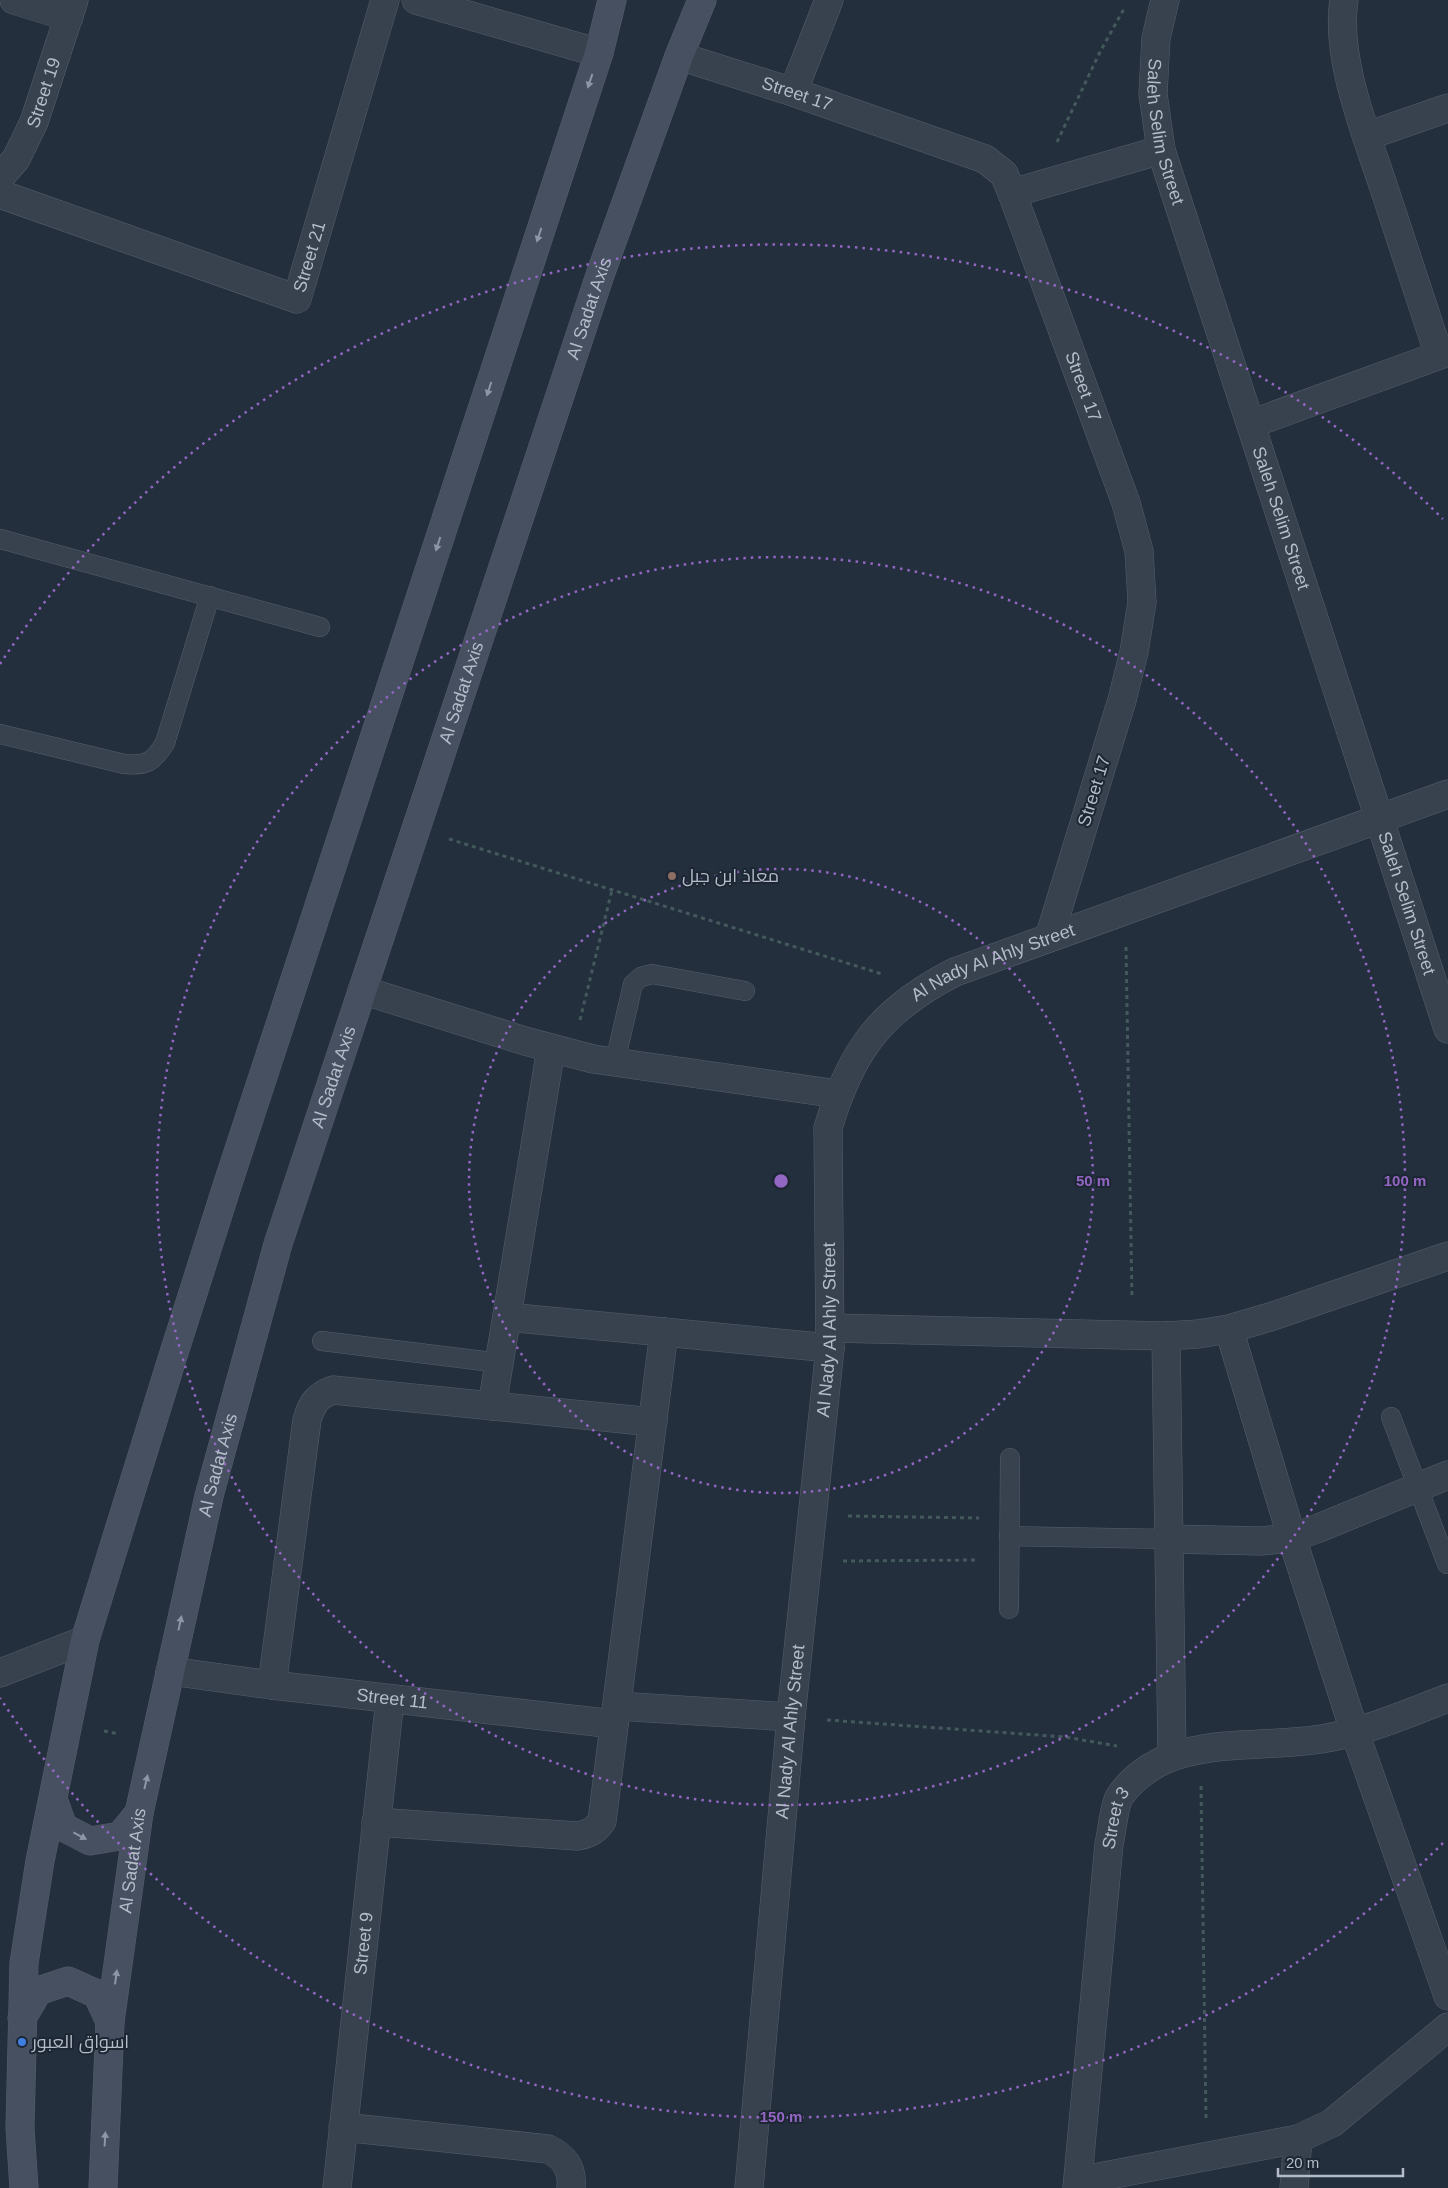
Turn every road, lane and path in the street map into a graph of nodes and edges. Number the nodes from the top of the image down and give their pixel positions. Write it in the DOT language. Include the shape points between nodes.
graph roads {
  1 [pos="14,0"];
  2 [pos="385,0"];
  3 [pos="416,0"];
  4 [pos="612,0"];
  5 [pos="702,0"];
  6 [pos="829,0"];
  7 [pos="1128,0"];
  8 [pos="1166,0"];
  9 [pos="1344,0"];
  10 [pos="71,8"];
  11 [pos="599,53"];
  12 [pos="679,56"];
  13 [pos="792,92"];
  14 [pos="1448,108"];
  15 [pos="1367,136"];
  16 [pos="1161,150"];
  17 [pos="0,177"];
  18 [pos="1024,189"];
  19 [pos="0,194"];
  20 [pos="1444,354"];
  21 [pos="1252,424"];
  22 [pos="0,539"];
  23 [pos="210,596"];
  24 [pos="320,627"];
  25 [pos="0,734"];
  26 [pos="1448,794"];
  27 [pos="1379,818"];
  28 [pos="417,829"];
  29 [pos="612,890"];
  30 [pos="1125,909"];
  31 [pos="1049,938"];
  32 [pos="925,987"];
  33 [pos="362,990"];
  34 [pos="745,992"];
  35 [pos="1448,1029"];
  36 [pos="562,1052"];
  37 [pos="615,1062"];
  38 [pos="838,1094"];
  39 [pos="1448,1256"];
  40 [pos="507,1317"];
  41 [pos="1229,1329"];
  42 [pos="664,1332"];
  43 [pos="1132,1334"];
  44 [pos="1166,1336"];
  45 [pos="831,1338"];
  46 [pos="322,1341"];
  47 [pos="500,1363"];
  48 [pos="492,1406"];
  49 [pos="1391,1417"];
  50 [pos="653,1422"];
  51 [pos="1010,1458"];
  52 [pos="1448,1475"];
  53 [pos="1418,1487"];
  54 [pos="813,1516"];
  55 [pos="1009,1527"];
  56 [pos="1292,1538"];
  57 [pos="1169,1539"];
  58 [pos="1009,1560"];
  59 [pos="808,1561"];
  60 [pos="1448,1564"];
  61 [pos="1009,1609"];
  62 [pos="85,1640"];
  63 [pos="170,1672"];
  64 [pos="0,1673"];
  65 [pos="272,1685"];
  66 [pos="1448,1698"];
  67 [pos="390,1699"];
  68 [pos="615,1715"];
  69 [pos="791,1718"];
  70 [pos="69,1723"];
  71 [pos="1355,1733"];
  72 [pos="154,1742"];
  73 [pos="1200,1749"];
  74 [pos="1172,1756"];
  75 [pos="53,1799"];
  76 [pos="139,1813"];
  77 [pos="376,1822"];
  78 [pos="1448,1996"];
  79 [pos="22,2018"];
  80 [pos="110,2022"];
  81 [pos="1448,2027"];
  82 [pos="343,2127"];
  83 [pos="1298,2138"];
  84 [pos="1207,2157"];
  85 [pos="1078,2185"];
  86 [pos="24,2188"];
  87 [pos="103,2188"];
  88 [pos="337,2188"];
  89 [pos="571,2188"];
  90 [pos="749,2188"];
  91 [pos="1294,2188"];
  1 -- 10 [label="street"];
  2 -- 19 [label="street, Street 21" via="297,299"];
  3 -- 11 [label="street"];
  4 -- 11 [label="street"];
  5 -- 12 [label="street, Al Sadat Axis"];
  6 -- 13 [label="street"];
  7 -- 18 [label="path"];
  8 -- 16 [label="street, Saleh Selim Street" via="1156,38 1153,94"];
  9 -- 15 [label="street" via="1342,37 1345,56"];
  10 -- 17 [label="street, Street 19" via="34,122 16,159"];
  11 -- 62 [label="street, one-way" via="210,1238"];
  12 -- 13 [label="street, Street 17"];
  12 -- 28 [label="street, Al Sadat Axis" via="600,275"];
  13 -- 18 [label="street, Street 17" via="985,159"];
  14 -- 15 [label="street"];
  15 -- 20 [label="street"];
  16 -- 18 [label="street"];
  16 -- 21 [label="street, Saleh Selim Street"];
  18 -- 31 [label="street, Street 17" via="1126,503 1139,552 1142,602 1122,700"];
  20 -- 21 [label="street"];
  21 -- 27 [label="street, Saleh Selim Street"];
  22 -- 23 [label="lane"];
  23 -- 24 [label="lane"];
  23 -- 25 [label="lane" via="166,743 156,758 142,766 124,764"];
  26 -- 27 [label="street, Al Nady Al Ahly Street"];
  27 -- 30 [label="street, Al Nady Al Ahly Street"];
  27 -- 35 [label="street, Saleh Selim Street"];
  28 -- 29 [label="path"];
  28 -- 33 [label="street, Al Sadat Axis"];
  29 -- 32 [label="path"];
  29 -- 36 [label="path"];
  30 -- 31 [label="street, Al Nady Al Ahly Street"];
  30 -- 43 [label="path"];
  31 -- 32 [label="street, Al Nady Al Ahly Street" via="955,972"];
  32 -- 38 [label="street, Al Nady Al Ahly Street" via="889,1016 859,1052"];
  33 -- 36 [label="street"];
  63 -- 33 [label="street, Al Sadat Axis, one-way" via="209,1496 254,1328 278,1244"];
  34 -- 37 [label="lane" via="652,974 641,977 633,984"];
  36 -- 37 [label="street"];
  36 -- 40 [label="street"];
  37 -- 38 [label="street"];
  38 -- 45 [label="street, Al Nady Al Ahly Street" via="828,1128"];
  39 -- 41 [label="street"];
  40 -- 42 [label="street"];
  40 -- 47 [label="street"];
  41 -- 44 [label="street"];
  41 -- 56 [label="street"];
  42 -- 45 [label="street"];
  42 -- 50 [label="street"];
  43 -- 44 [label="street"];
  43 -- 45 [label="street"];
  44 -- 57 [label="street"];
  45 -- 54 [label="street, Al Nady Al Ahly Street"];
  46 -- 47 [label="lane"];
  47 -- 48 [label="street"];
  48 -- 50 [label="street"];
  48 -- 65 [label="street" via="333,1390 320,1395 307,1420"];
  49 -- 53 [label="lane"];
  50 -- 68 [label="street"];
  51 -- 55 [label="lane"];
  52 -- 53 [label="street"];
  53 -- 56 [label="street"];
  53 -- 60 [label="lane"];
  54 -- 55 [label="path"];
  54 -- 59 [label="street, Al Nady Al Ahly Street"];
  55 -- 57 [label="lane"];
  55 -- 58 [label="lane"];
  56 -- 57 [label="street" via="1261,1541"];
  56 -- 71 [label="street"];
  57 -- 74 [label="street"];
  58 -- 59 [label="path"];
  58 -- 61 [label="lane"];
  59 -- 69 [label="street, Al Nady Al Ahly Street"];
  62 -- 64 [label="street"];
  62 -- 70 [label="street"];
  63 -- 65 [label="street, Street 11"];
  63 -- 72 [label="street, Al Sadat Axis"];
  65 -- 67 [label="street, Street 11"];
  66 -- 71 [label="street, Street 3"];
  67 -- 68 [label="street, Street 11"];
  67 -- 77 [label="street, Street 9"];
  68 -- 69 [label="street, Street 11"];
  68 -- 77 [label="street" via="602,1821 587,1834 577,1836"];
  69 -- 74 [label="path" via="1065,1737"];
  69 -- 90 [label="street, Al Nady Al Ahly Street"];
  70 -- 72 [label="path"];
  70 -- 75 [label="street"];
  71 -- 73 [label="street, Street 3" via="1282,1744"];
  71 -- 78 [label="street"];
  76 -- 72 [label="street, Al Sadat Axis, one-way"];
  73 -- 74 [label="street, Street 3"];
  73 -- 84 [label="path"];
  74 -- 85 [label="street, Street 3" via="1142,1772 1119,1797 1109,1844"];
  75 -- 76 [label="street, one-way" via="63,1827 90,1841 120,1836"];
  75 -- 79 [label="street" via="24,1963"];
  80 -- 76 [label="street, Al Sadat Axis, one-way"];
  77 -- 82 [label="street, Street 9"];
  79 -- 80 [label="street" via="38,1991 68,1982 97,1994"];
  79 -- 86 [label="street" via="20,2128"];
  87 -- 80 [label="street, Al Sadat Axis, one-way"];
  81 -- 83 [label="street" via="1332,2123"];
  82 -- 88 [label="street, Street 9"];
  82 -- 89 [label="street" via="548,2149 568,2164"];
  83 -- 84 [label="street"];
  83 -- 91 [label="street"];
  84 -- 85 [label="street"];
}
